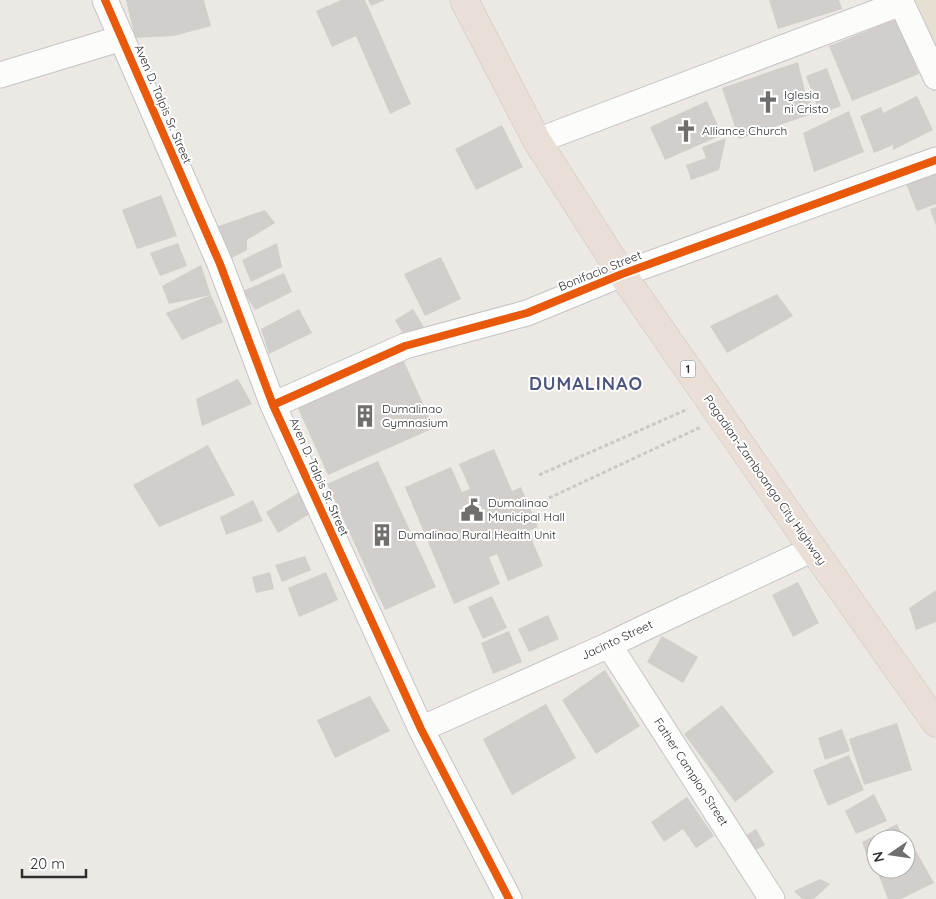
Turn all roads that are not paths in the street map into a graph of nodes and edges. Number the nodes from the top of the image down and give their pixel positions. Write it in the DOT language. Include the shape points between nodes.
graph roads {
  1 [pos="105,0"];
  2 [pos="464,0"];
  3 [pos="901,1"];
  4 [pos="122,38"];
  5 [pos="0,75"];
  6 [pos="936,77"];
  7 [pos="537,141"];
  8 [pos="936,160"];
  9 [pos="622,274"];
  10 [pos="273,405"];
  11 [pos="813,548"];
  12 [pos="609,645"];
  13 [pos="936,723"];
  14 [pos="421,729"];
  15 [pos="509,899"];
  16 [pos="772,899"];
  1 -- 4 [label="street, Aven D. Talpis Sr. Street"];
  2 -- 7 [label="highway, Pagadian-Zamboanga City Highway / 1"];
  3 -- 6 [label="street"];
  3 -- 7 [label="street"];
  4 -- 5 [label="street"];
  4 -- 10 [label="street, Aven D. Talpis Sr. Street" via="220,264"];
  7 -- 9 [label="highway, Pagadian-Zamboanga City Highway / 1"];
  8 -- 9 [label="street, Bonifacio Street"];
  9 -- 10 [label="street, Bonifacio Street" via="526,313 406,346"];
  9 -- 11 [label="highway, Pagadian-Zamboanga City Highway / 1"];
  10 -- 14 [label="street, Aven D. Talpis Sr. Street"];
  11 -- 12 [label="street, Jacinto Street"];
  11 -- 13 [label="highway, Pagadian-Zamboanga City Highway / 1"];
  12 -- 14 [label="street, Jacinto Street"];
  12 -- 16 [label="street, Father Campion Street"];
  14 -- 15 [label="street, Aven D. Talpis Sr. Street"];
}
